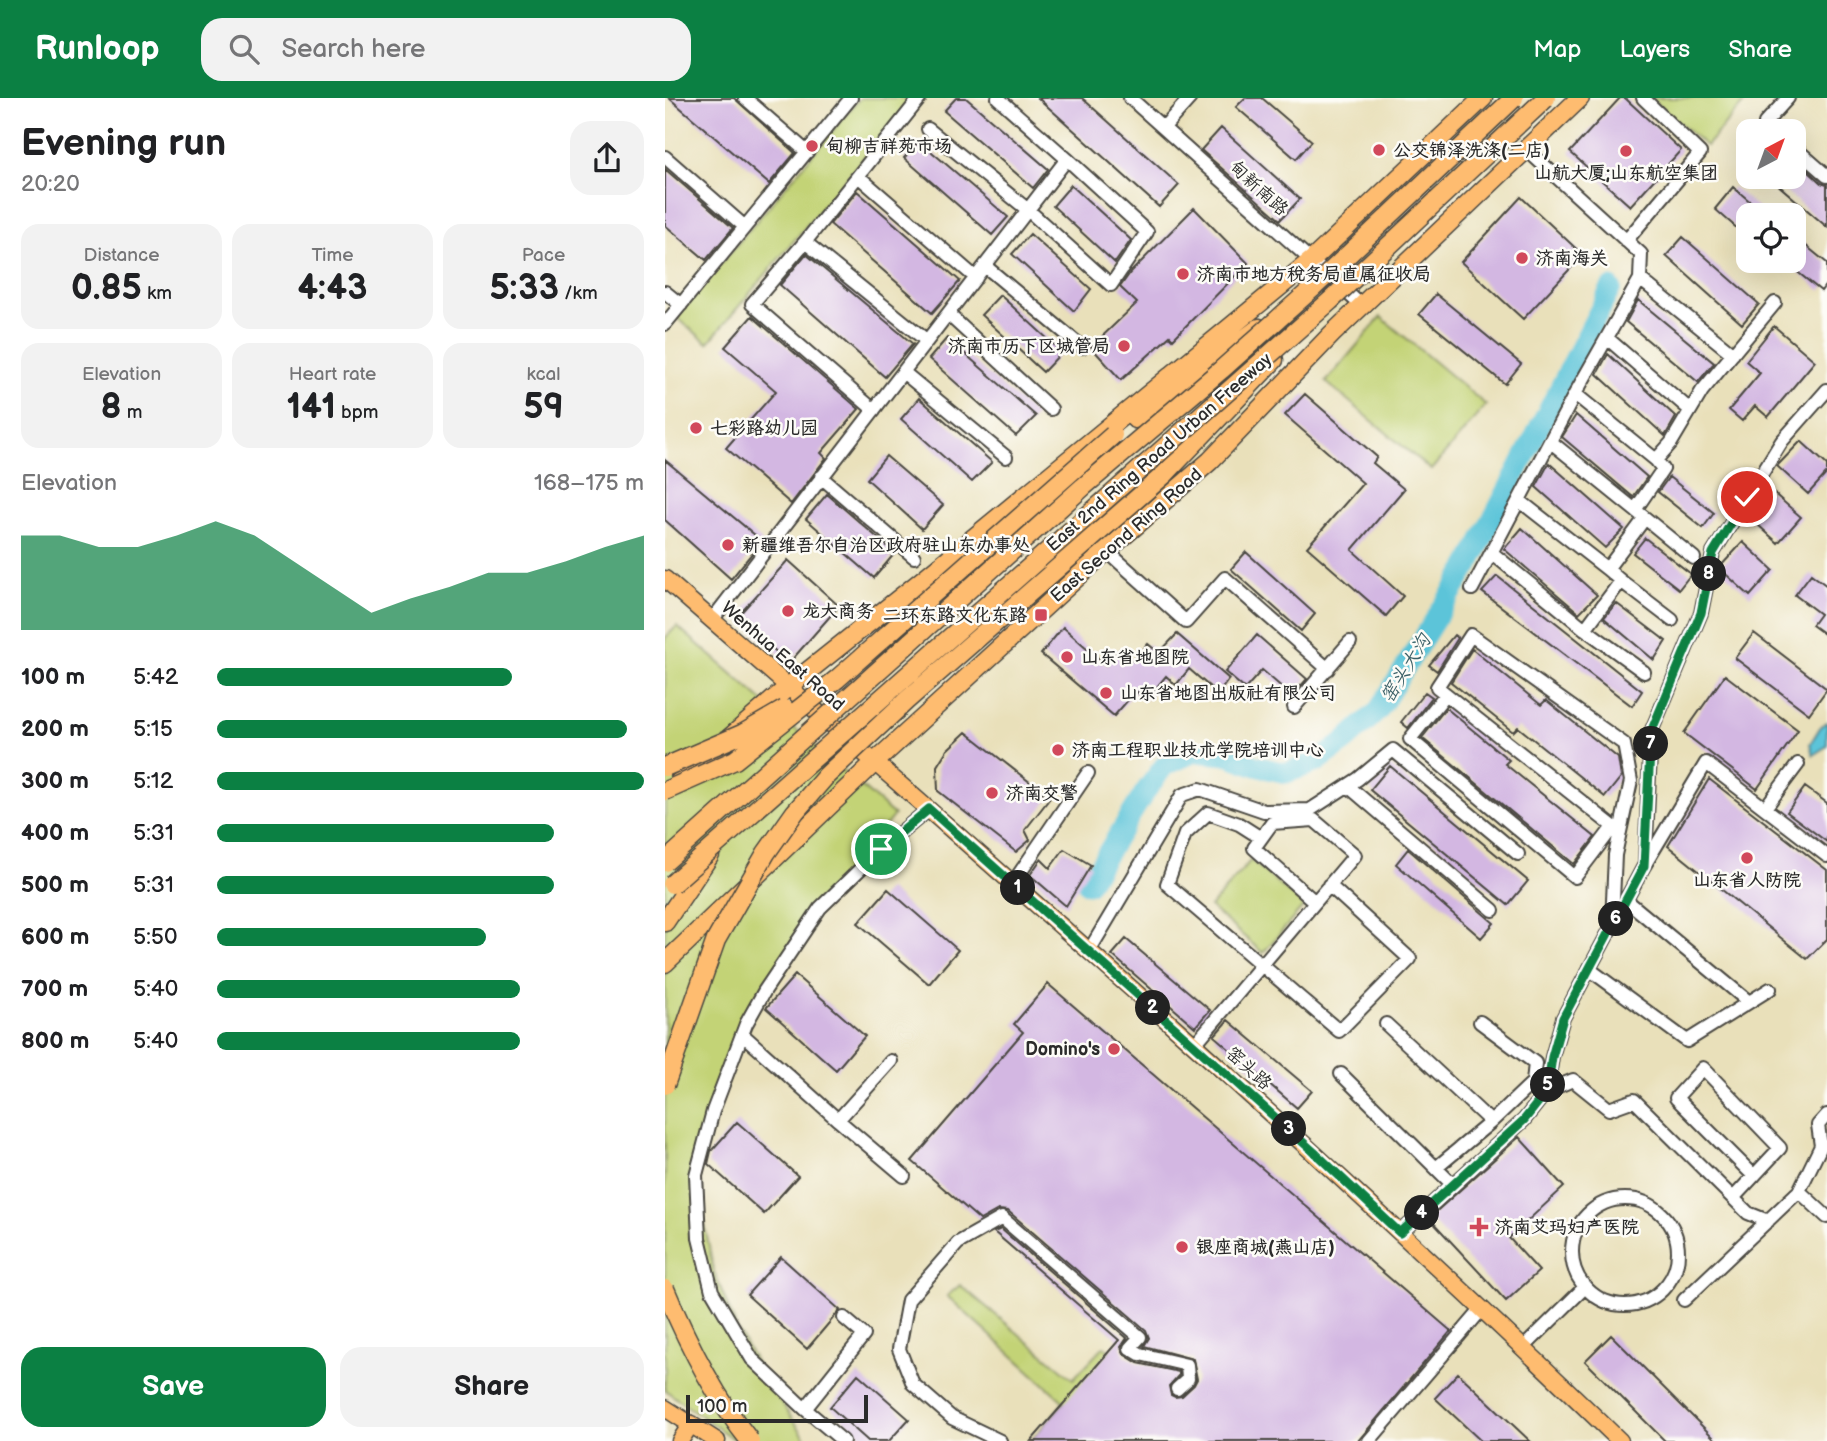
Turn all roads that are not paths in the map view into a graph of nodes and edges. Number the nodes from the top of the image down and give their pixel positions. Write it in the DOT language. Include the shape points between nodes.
graph roads {
  1 [pos="745,98"];
  2 [pos="851,98"];
  3 [pos="998,98"];
  4 [pos="1130,98"];
  5 [pos="1190,98"];
  6 [pos="1483,98"];
  7 [pos="1514,98"];
  8 [pos="1546,98"];
  9 [pos="1580,98"];
  10 [pos="1643,98"];
  11 [pos="1788,98"];
  12 [pos="915,100"];
  13 [pos="1769,119"];
  14 [pos="1164,127"];
  15 [pos="928,128"];
  16 [pos="1526,149"];
  17 [pos="807,152"];
  18 [pos="665,157"];
  19 [pos="1806,158"];
  20 [pos="1067,159"];
  21 [pos="858,176"];
  22 [pos="1827,176"];
  23 [pos="1028,210"];
  24 [pos="745,227"];
  25 [pos="1626,241"];
  26 [pos="805,242"];
  27 [pos="1312,260"];
  28 [pos="985,266"];
  29 [pos="976,278"];
  30 [pos="1640,279"];
  31 [pos="1315,286"];
  32 [pos="665,292"];
  33 [pos="1330,302"];
  34 [pos="1775,303"];
  35 [pos="681,305"];
  36 [pos="1362,306"];
  37 [pos="948,314"];
  38 [pos="665,324"];
  39 [pos="1607,338"];
  40 [pos="927,341"];
  41 [pos="1081,347"];
  42 [pos="1733,354"];
  43 [pos="903,372"];
  44 [pos="1827,390"];
  45 [pos="1575,394"];
  46 [pos="1051,408"];
  47 [pos="874,410"];
  48 [pos="1691,410"];
  49 [pos="1551,442"];
  50 [pos="1006,457"];
  51 [pos="1656,460"];
  52 [pos="821,477"];
  53 [pos="1520,501"];
  54 [pos="1640,514"];
  55 [pos="1107,551"];
  56 [pos="1492,553"];
  57 [pos="914,557"];
  58 [pos="1694,558"];
  59 [pos="1607,569"];
  60 [pos="665,579"];
  61 [pos="1621,580"];
  62 [pos="1472,589"];
  63 [pos="712,620"];
  64 [pos="1672,620"];
  65 [pos="1585,629"];
  66 [pos="1350,642"];
  67 [pos="1328,669"];
  68 [pos="1644,672"];
  69 [pos="837,679"];
  70 [pos="789,687"];
  71 [pos="1446,694"];
  72 [pos="1294,707"];
  73 [pos="876,761"];
  74 [pos="1798,764"];
  75 [pos="665,767"];
  76 [pos="1088,773"];
  77 [pos="1348,786"];
  78 [pos="665,792"];
  79 [pos="1765,808"];
  80 [pos="929,809"];
  81 [pos="1616,830"];
  82 [pos="1261,838"];
  83 [pos="721,839"];
  84 [pos="1518,854"];
  85 [pos="1827,856"];
  86 [pos="665,862"];
  87 [pos="1644,866"];
  88 [pos="1013,883"];
  89 [pos="1329,886"];
  90 [pos="665,890"];
  91 [pos="1626,900"];
  92 [pos="1315,902"];
  93 [pos="1493,910"];
  94 [pos="665,922"];
  95 [pos="1612,926"];
  96 [pos="1089,951"];
  97 [pos="665,963"];
  98 [pos="1261,966"];
  99 [pos="1589,969"];
  100 [pos="1770,989"];
  101 [pos="1749,1002"];
  102 [pos="1480,1022"];
  103 [pos="1386,1024"];
  104 [pos="742,1034"];
  105 [pos="1194,1045"];
  106 [pos="891,1061"];
  107 [pos="1341,1074"];
  108 [pos="665,1085"];
  109 [pos="1547,1091"];
  110 [pos="1827,1115"];
  111 [pos="838,1120"];
  112 [pos="1491,1122"];
  113 [pos="1436,1168"];
  114 [pos="904,1176"];
  115 [pos="1754,1176"];
  116 [pos="1453,1185"];
  117 [pos="1799,1191"];
  118 [pos="1736,1195"];
  119 [pos="1827,1217"];
  120 [pos="1768,1221"];
  121 [pos="1400,1233"];
  122 [pos="1585,1287"];
  123 [pos="665,1289"];
  124 [pos="1684,1300"];
  125 [pos="1482,1310"];
  126 [pos="844,1318"];
  127 [pos="1523,1348"];
  128 [pos="1177,1389"];
  129 [pos="665,1408"];
  130 [pos="805,1409"];
  131 [pos="691,1424"];
  132 [pos="712,1438"];
  133 [pos="680,1441"];
  134 [pos="750,1441"];
  135 [pos="843,1441"];
  136 [pos="1000,1441"];
  137 [pos="1369,1441"];
  138 [pos="1620,1441"];
  1 -- 17 [label="street"];
  2 -- 17 [label="street"];
  3 -- 20 [label="street"];
  4 -- 14 [label="street, 甸新南路"];
  5 -- 14 [label="street"];
  6 -- 27 [label="highway"];
  7 -- 31 [label="highway, East 2nd Ring Road Urban Freeway, bridge"];
  8 -- 33 [label="highway, East 2nd Ring Road Urban Freeway, bridge"];
  9 -- 16 [label="highway, East Second Ring Road"];
  10 -- 25 [label="street" via="1700,153"];
  11 -- 13 [label="street"];
  12 -- 21 [label="street"];
  14 -- 27 [label="street, 甸新南路"];
  15 -- 23 [label="street"];
  16 -- 25 [label="street"];
  16 -- 36 [label="highway, East Second Ring Road"];
  17 -- 24 [label="street"];
  18 -- 24 [label="street"];
  19 -- 22 [label="street"];
  20 -- 23 [label="street"];
  20 -- 23 [label="street" via="1147,232 1111,285"];
  21 -- 26 [label="street"];
  21 -- 29 [label="street"];
  23 -- 28 [label="street"];
  24 -- 35 [label="street"];
  25 -- 30 [label="street" via="1640,254"];
  26 -- 40 [label="street"];
  26 -- 47 [label="street" via="752,304"];
  27 -- 36 [label="street, 甸新南路"];
  27 -- 70 [label="highway"];
  28 -- 29 [label="street"];
  28 -- 41 [label="street"];
  29 -- 37 [label="street"];
  30 -- 39 [label="street"];
  30 -- 42 [label="street"];
  31 -- 69 [label="highway, bridge" via="1113,435"];
  31 -- 86 [label="highway, East 2nd Ring Road Urban Freeway, bridge"];
  32 -- 35 [label="street"];
  33 -- 83 [label="highway, East 2nd Ring Road Urban Freeway, bridge"];
  33 -- 108 [label="highway, bridge" via="1165,474 907,700 826,776 795,812 716,940"];
  34 -- 42 [label="street"];
  35 -- 38 [label="street"];
  36 -- 55 [label="highway, East Second Ring Road" via="1210,461"];
  37 -- 40 [label="street"];
  37 -- 46 [label="street"];
  39 -- 45 [label="street"];
  39 -- 48 [label="street"];
  40 -- 43 [label="street"];
  42 -- 48 [label="street"];
  43 -- 47 [label="street"];
  43 -- 50 [label="street"];
  44 -- 87 [label="street" via="1782,441 1713,553 1701,613 1651,732"];
  45 -- 49 [label="street"];
  45 -- 51 [label="street"];
  47 -- 52 [label="street"];
  48 -- 51 [label="street"];
  49 -- 53 [label="street"];
  49 -- 54 [label="street"];
  51 -- 54 [label="street" via="1664,469"];
  52 -- 57 [label="street"];
  52 -- 63 [label="street"];
  53 -- 56 [label="street"];
  53 -- 59 [label="street"];
  54 -- 58 [label="street"];
  54 -- 59 [label="street"];
  55 -- 67 [label="street" via="1186,622 1225,578"];
  55 -- 73 [label="highway, East Second Ring Road"];
  56 -- 62 [label="street"];
  56 -- 65 [label="street"];
  59 -- 61 [label="street"];
  60 -- 63 [label="main road, Wenhua East Road"];
  61 -- 64 [label="street"];
  61 -- 65 [label="street"];
  63 -- 70 [label="main road, Wenhua East Road"];
  65 -- 68 [label="street"];
  66 -- 67 [label="street"];
  67 -- 72 [label="street"];
  69 -- 75 [label="highway, bridge" via="742,734"];
  69 -- 78 [label="highway, bridge" via="735,760"];
  70 -- 73 [label="main road, Wenhua East Road"];
  70 -- 78 [label="highway"];
  71 -- 81 [label="street"];
  71 -- 81 [label="street" via="1410,740 1575,877"];
  71 -- 81 [label="street" via="1437,687 1471,635 1624,744 1631,781"];
  73 -- 80 [label="main road, 窑头路"];
  73 -- 97 [label="highway, East Second Ring Road"];
  74 -- 79 [label="street"];
  76 -- 88 [label="street"];
  77 -- 84 [label="street" via="1393,750"];
  77 -- 93 [label="street"];
  77 -- 96 [label="street" via="1310,810 1265,811 1200,789 1182,795"];
  79 -- 85 [label="street"];
  79 -- 87 [label="street" via="1706,763"];
  80 -- 88 [label="main road, 窑头路"];
  80 -- 104 [label="street" via="820,908 765,990"];
  81 -- 95 [label="street"];
  82 -- 89 [label="street" via="1272,823 1314,820 1355,855"];
  82 -- 92 [label="street" via="1254,848"];
  82 -- 98 [label="street" via="1208,813 1185,834 1167,884"];
  83 -- 90 [label="highway, East 2nd Ring Road Urban Freeway, bridge"];
  83 -- 94 [label="highway, bridge"];
  87 -- 91 [label="street"];
  88 -- 96 [label="main road, 窑头路"];
  89 -- 92 [label="street"];
  89 -- 98 [label="street" via="1410,959 1339,1031"];
  91 -- 95 [label="street"];
  91 -- 101 [label="street"];
  92 -- 98 [label="street"];
  95 -- 99 [label="street"];
  96 -- 105 [label="main road, 窑头路"];
  98 -- 105 [label="street"];
  99 -- 101 [label="street" via="1688,1041"];
  99 -- 109 [label="street" via="1563,1018"];
  100 -- 101 [label="street"];
  102 -- 112 [label="street" via="1535,1063 1533,1082"];
  103 -- 112 [label="street"];
  104 -- 111 [label="street"];
  104 -- 130 [label="street" via="695,1175 699,1238 712,1291 752,1359"];
  105 -- 121 [label="main road, 窑头路"];
  106 -- 111 [label="street"];
  107 -- 113 [label="street"];
  109 -- 116 [label="street" via="1524,1120"];
  109 -- 120 [label="street" via="1573,1080 1609,1109 1634,1101 1748,1213"];
  110 -- 117 [label="street" via="1818,1125 1821,1146"];
  111 -- 114 [label="street"];
  112 -- 113 [label="street"];
  113 -- 116 [label="street"];
  115 -- 115 [label="street" via="1780,1148 1703,1068 1676,1098"];
  115 -- 118 [label="street"];
  116 -- 121 [label="street"];
  117 -- 119 [label="street"];
  117 -- 120 [label="street"];
  120 -- 124 [label="street"];
  121 -- 125 [label="main road, 窑头路"];
  122 -- 122 [label="street" via="1598,1298 1631,1305 1662,1290 1672,1276 1678,1251 1672,1227 1661,1213 1630,1199 1595,1207 1582,1220 1571,1254"];
  122 -- 127 [label="street"];
  123 -- 134 [label="highway, bridge" via="708,1377"];
  125 -- 127 [label="main road, 窑头路"];
  125 -- 137 [label="street"];
  126 -- 130 [label="street" via="864,1335"];
  127 -- 138 [label="main road, 窑头路"];
  128 -- 136 [label="street" via="1188,1379 1187,1365 1130,1348 1140,1337 1002,1218 958,1242 908,1300 899,1349 913,1384 952,1418"];
  129 -- 131 [label="main road"];
  130 -- 135 [label="street"];
  131 -- 132 [label="main road"];
  131 -- 133 [label="main road"];
}
